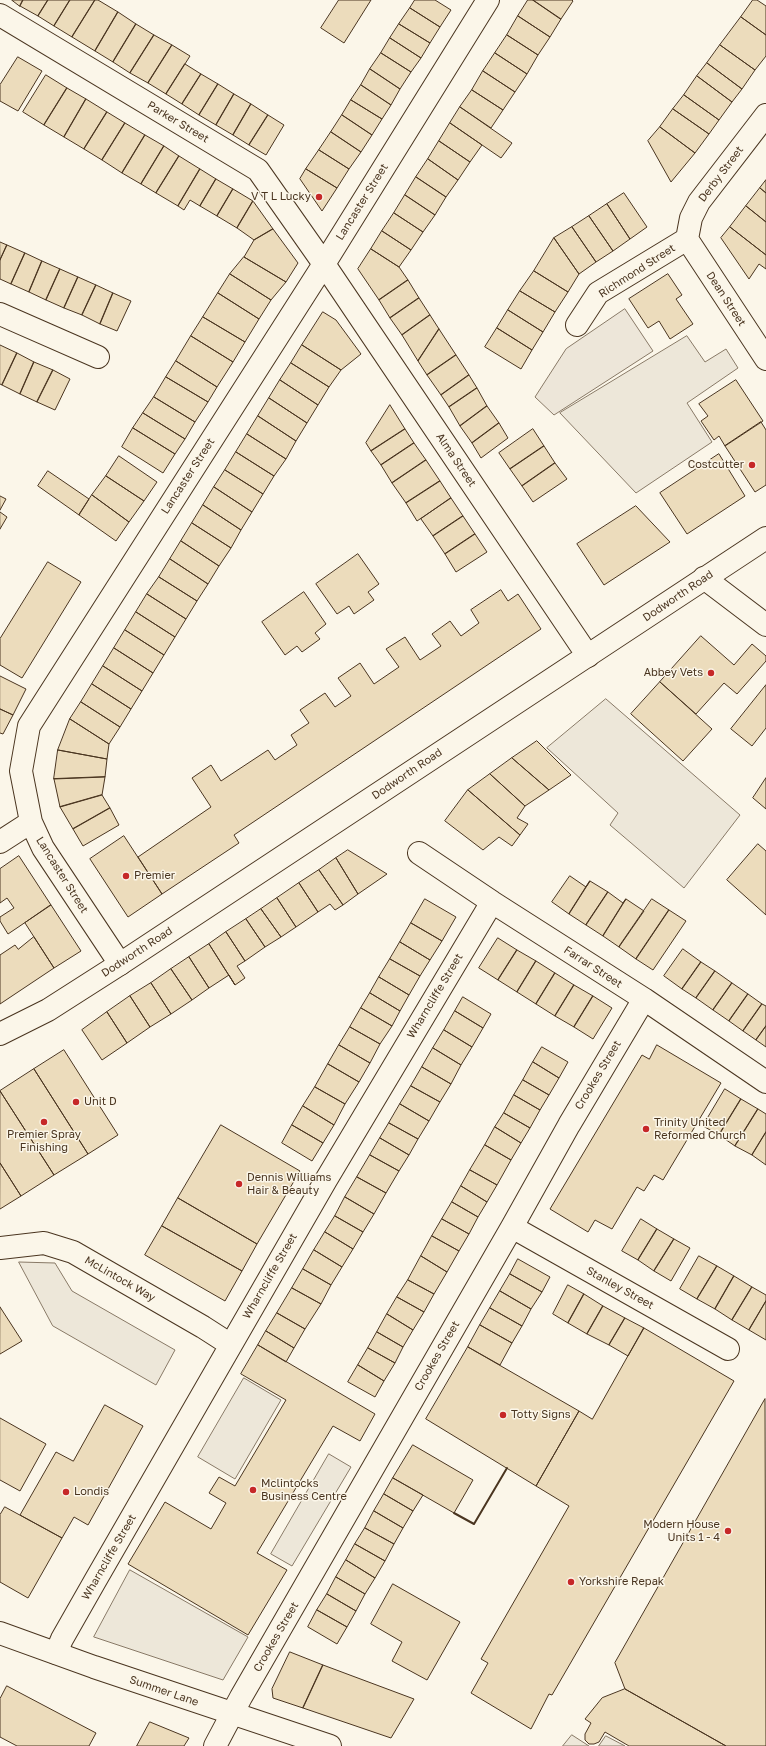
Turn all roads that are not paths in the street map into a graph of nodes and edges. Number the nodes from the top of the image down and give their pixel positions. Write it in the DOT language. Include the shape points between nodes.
graph roads {
  1 [pos="488,0"];
  2 [pos="0,15"];
  3 [pos="766,115"];
  4 [pos="687,239"];
  5 [pos="324,264"];
  6 [pos="0,314"];
  7 [pos="577,324"];
  8 [pos="98,357"];
  9 [pos="766,359"];
  10 [pos="766,538"];
  11 [pos="704,578"];
  12 [pos="766,625"];
  13 [pos="588,656"];
  14 [pos="31,822"];
  15 [pos="0,842"];
  16 [pos="419,853"];
  17 [pos="492,902"];
  18 [pos="120,964"];
  19 [pos="644,999"];
  20 [pos="48,1010"];
  21 [pos="0,1034"];
  22 [pos="0,1050"];
  23 [pos="766,1082"];
  24 [pos="512,1227"];
  25 [pos="0,1248"];
  26 [pos="231,1345"];
  27 [pos="728,1349"];
  28 [pos="0,1633"];
  29 [pos="56,1653"];
  30 [pos="232,1714"];
  31 [pos="215,1746"];
  32 [pos="330,1746"];
  1 -- 5 [label="main road, Lancaster Street"];
  2 -- 5 [label="main road, Parker Street" via="258,170"];
  3 -- 4 [label="main road, Derby Street" via="699,202 691,218"];
  4 -- 7 [label="main road, Richmond Street" via="598,293"];
  4 -- 9 [label="main road, Dean Street"];
  5 -- 13 [label="main road, Alma Street"];
  5 -- 14 [label="main road, Lancaster Street" via="29,726 21,771"];
  6 -- 8 [label="main road"];
  10 -- 11 [label="main road, Dodworth Road"];
  11 -- 12 [label="main road"];
  11 -- 13 [label="main road, Dodworth Road"];
  13 -- 18 [label="main road, Dodworth Road"];
  14 -- 15 [label="main road"];
  14 -- 18 [label="main road, Lancaster Street" via="43,848"];
  16 -- 17 [label="main road, Farrar Street"];
  17 -- 19 [label="main road, Farrar Street"];
  17 -- 26 [label="main road, Wharncliffe Street" via="330,1173"];
  18 -- 20 [label="main road, Dodworth Road"];
  19 -- 23 [label="main road, Farrar Street"];
  19 -- 24 [label="main road, Crookes Street"];
  20 -- 21 [label="main road, Dodworth Road"];
  20 -- 22 [label="main road, Dodworth Road"];
  24 -- 27 [label="main road, Stanley Street"];
  24 -- 30 [label="main road, Crookes Street"];
  25 -- 26 [label="main road, McLintock Way" via="44,1243 73,1252"];
  26 -- 29 [label="main road, Wharncliffe Street"];
  28 -- 29 [label="main road, Summer Lane"];
  29 -- 30 [label="main road, Summer Lane"];
  30 -- 31 [label="main road, Crookes Street"];
  30 -- 32 [label="main road, Summer Lane"];
}
